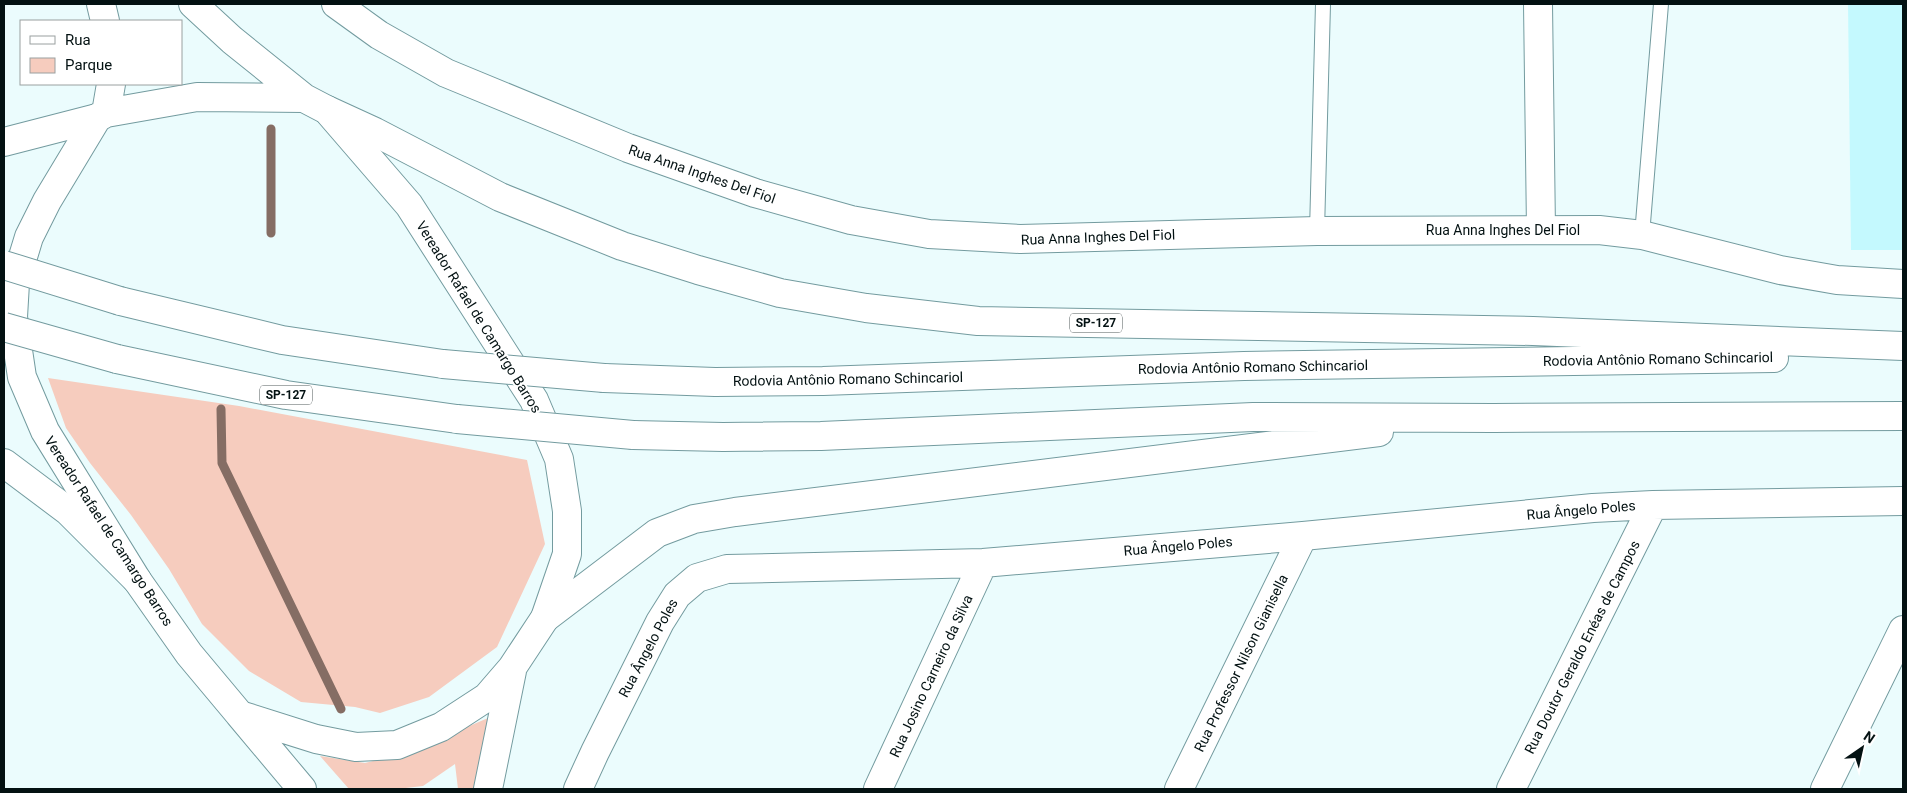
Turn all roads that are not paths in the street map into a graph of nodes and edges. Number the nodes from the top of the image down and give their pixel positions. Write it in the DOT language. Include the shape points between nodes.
graph roads {
  1 [pos="101,4"];
  2 [pos="193,4"];
  3 [pos="336,4"];
  4 [pos="1323,4"];
  5 [pos="1538,4"];
  6 [pos="1661,4"];
  7 [pos="105,20"];
  8 [pos="110,85"];
  9 [pos="316,104"];
  10 [pos="101,116"];
  11 [pos="4,142"];
  12 [pos="1317,230"];
  13 [pos="1541,230"];
  14 [pos="1642,235"];
  15 [pos="4,266"];
  16 [pos="1903,284"];
  17 [pos="4,327"];
  18 [pos="1903,346"];
  19 [pos="1903,356"];
  20 [pos="1903,416"];
  21 [pos="1493,418"];
  22 [pos="4,463"];
  23 [pos="1903,501"];
  24 [pos="1653,505"];
  25 [pos="1303,536"];
  26 [pos="984,563"];
  27 [pos="137,580"];
  28 [pos="545,618"];
  29 [pos="1903,630"];
  30 [pos="512,668"];
  31 [pos="240,715"];
  32 [pos="302,789"];
  33 [pos="488,789"];
  34 [pos="578,789"];
  35 [pos="878,789"];
  36 [pos="1179,789"];
  37 [pos="1511,789"];
  38 [pos="1825,789"];
  1 -- 7 [label="main road"];
  2 -- 9 [label="main road" via="232,40"];
  3 -- 12 [label="main road, Rua Anna Inghes Del Fiol" via="379,35 446,73 628,148 755,193 851,220 929,234 1020,239"];
  4 -- 12 [label="lane"];
  5 -- 13 [label="main road"];
  6 -- 14 [label="lane"];
  8 -- 10 [label="main road"];
  9 -- 10 [label="main road" via="197,97"];
  9 -- 18 [label="main road, SP-127" via="500,197 622,246 780,293 866,308 978,321 1533,331"];
  9 -- 28 [label="main road, Vereador Rafael de Camargo Barros" via="409,205 534,400 559,459 567,511 567,554"];
  10 -- 11 [label="main road"];
  10 -- 27 [label="main road, Vereador Rafael de Camargo Barros" via="46,201 29,237 16,283 13,317 22,376 45,431"];
  12 -- 13 [label="main road, Rua Anna Inghes Del Fiol"];
  13 -- 14 [label="main road, Rua Anna Inghes Del Fiol" via="1599,230"];
  14 -- 16 [label="main road, Rua Anna Inghes Del Fiol" via="1780,270 1837,280"];
  15 -- 19 [label="main road, Rodovia Antônio Romano Schincariol, bridge" via="120,300 282,340 443,364 604,378 823,381 1244,366"];
  17 -- 21 [label="main road, SP-127, bridge" via="117,359 286,395 457,418 633,435 821,436 1253,417"];
  20 -- 21 [label="main road, SP-127"];
  21 -- 28 [label="main road" via="694,519 656,533"];
  22 -- 27 [label="main road" via="68,511"];
  23 -- 24 [label="main road, Rua Ângelo Poles"];
  24 -- 25 [label="main road, Rua Ângelo Poles"];
  24 -- 37 [label="main road, Rua Doutor Geraldo Enéas de Campos"];
  25 -- 26 [label="main road, Rua Ângelo Poles"];
  25 -- 36 [label="main road, Rua Professor Nilson Gianisella"];
  26 -- 34 [label="main road, Rua Ângelo Poles" via="727,569 698,578 677,595 660,622"];
  26 -- 35 [label="main road, Rua Josino Carneiro da Silva"];
  27 -- 31 [label="main road, Vereador Rafael de Camargo Barros" via="189,654"];
  28 -- 30 [label="main road, Vereador Rafael de Camargo Barros"];
  29 -- 38 [label="main road"];
  30 -- 31 [label="main road, Vereador Rafael de Camargo Barros" via="487,697 441,727 397,745 356,747 316,739"];
  30 -- 33 [label="main road"];
  31 -- 32 [label="main road"];
}
